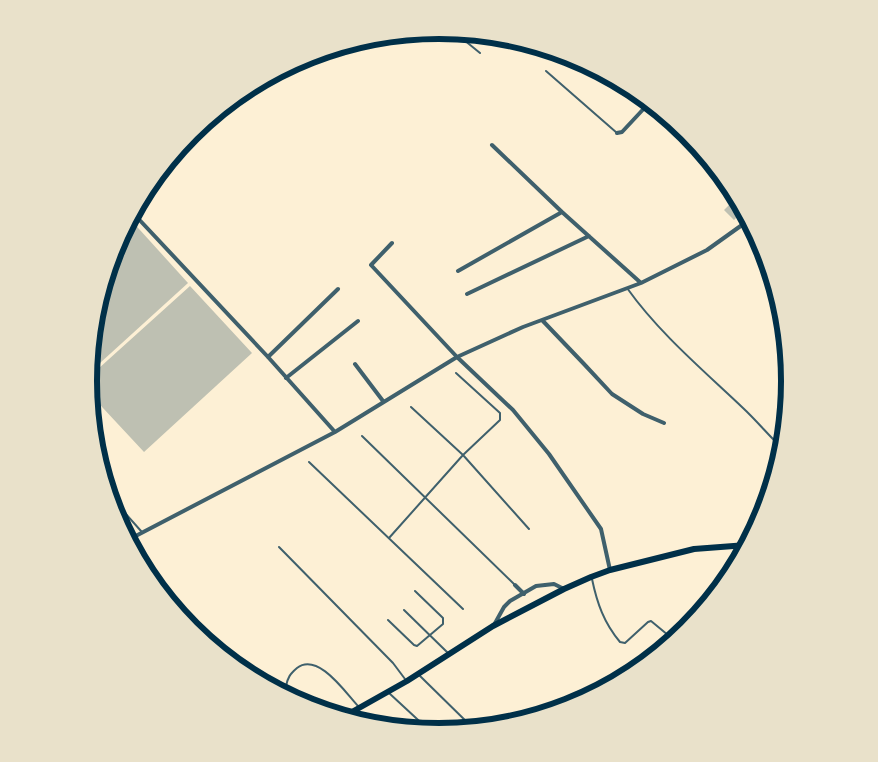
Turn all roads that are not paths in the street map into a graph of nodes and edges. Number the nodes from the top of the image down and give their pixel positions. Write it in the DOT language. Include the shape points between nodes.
graph roads {
  1 [pos="462,39"];
  2 [pos="480,53"];
  3 [pos="546,71"];
  4 [pos="645,107"];
  5 [pos="617,133"];
  6 [pos="492,145"];
  7 [pos="562,212"];
  8 [pos="138,219"];
  9 [pos="743,224"];
  10 [pos="589,236"];
  11 [pos="392,243"];
  12 [pos="458,271"];
  13 [pos="641,283"];
  14 [pos="627,288"];
  15 [pos="338,290"];
  16 [pos="467,294"];
  17 [pos="542,320"];
  18 [pos="358,321"];
  19 [pos="268,357"];
  20 [pos="457,357"];
  21 [pos="355,364"];
  22 [pos="456,373"];
  23 [pos="286,378"];
  24 [pos="383,401"];
  25 [pos="411,407"];
  26 [pos="664,423"];
  27 [pos="335,432"];
  28 [pos="362,436"];
  29 [pos="776,441"];
  30 [pos="463,455"];
  31 [pos="309,462"];
  32 [pos="425,497"];
  33 [pos="122,511"];
  34 [pos="529,529"];
  35 [pos="141,532"];
  36 [pos="134,536"];
  37 [pos="389,538"];
  38 [pos="738,546"];
  39 [pos="278,547"];
  40 [pos="610,570"];
  41 [pos="591,578"];
  42 [pos="515,585"];
  43 [pos="564,589"];
  44 [pos="415,591"];
  45 [pos="524,594"];
  46 [pos="463,609"];
  47 [pos="404,610"];
  48 [pos="388,620"];
  49 [pos="493,626"];
  50 [pos="431,635"];
  51 [pos="668,635"];
  52 [pos="449,655"];
  53 [pos="418,674"];
  54 [pos="407,681"];
  55 [pos="287,688"];
  56 [pos="387,691"];
  57 [pos="359,708"];
  58 [pos="351,712"];
  59 [pos="467,722"];
  60 [pos="421,723"];
  1 -- 2 [label="lane"];
  3 -- 5 [label="lane"];
  4 -- 5 [label="street" via="622,132"];
  6 -- 7 [label="street"];
  7 -- 10 [label="street"];
  7 -- 12 [label="street"];
  8 -- 19 [label="street"];
  9 -- 13 [label="street" via="707,250"];
  10 -- 13 [label="street"];
  10 -- 16 [label="street"];
  11 -- 20 [label="street" via="371,265"];
  13 -- 14 [label="street"];
  14 -- 17 [label="street"];
  14 -- 29 [label="lane" via="657,325"];
  15 -- 19 [label="street"];
  17 -- 20 [label="street"];
  17 -- 26 [label="street" via="612,394"];
  18 -- 23 [label="street"];
  19 -- 23 [label="street"];
  20 -- 24 [label="street"];
  20 -- 40 [label="street" via="513,410 549,454 601,529"];
  21 -- 24 [label="street"];
  22 -- 30 [label="lane" via="501,416"];
  23 -- 27 [label="street"];
  24 -- 27 [label="street"];
  25 -- 30 [label="lane"];
  27 -- 35 [label="street"];
  28 -- 32 [label="lane"];
  30 -- 32 [label="lane"];
  30 -- 34 [label="lane"];
  31 -- 37 [label="lane"];
  32 -- 37 [label="lane"];
  32 -- 42 [label="lane"];
  33 -- 35 [label="lane"];
  35 -- 36 [label="street"];
  37 -- 46 [label="lane"];
  38 -- 40 [label="main road" via="694,549"];
  39 -- 54 [label="lane"];
  40 -- 41 [label="main road"];
  41 -- 43 [label="main road"];
  41 -- 51 [label="lane" via="601,614 620,642 625,643 651,621"];
  42 -- 45 [label="street"];
  43 -- 45 [label="street" via="554,584 543,584"];
  43 -- 49 [label="main road"];
  44 -- 50 [label="lane" via="443,618 442,624"];
  45 -- 49 [label="street" via="504,607"];
  47 -- 50 [label="lane"];
  48 -- 50 [label="lane" via="414,645"];
  49 -- 52 [label="main road"];
  50 -- 52 [label="lane"];
  52 -- 53 [label="main road"];
  53 -- 54 [label="main road"];
  53 -- 59 [label="lane"];
  54 -- 56 [label="main road"];
  55 -- 57 [label="lane" via="289,674 301,665 313,664 326,671"];
  56 -- 57 [label="main road"];
  56 -- 60 [label="lane"];
  57 -- 58 [label="main road"];
}
